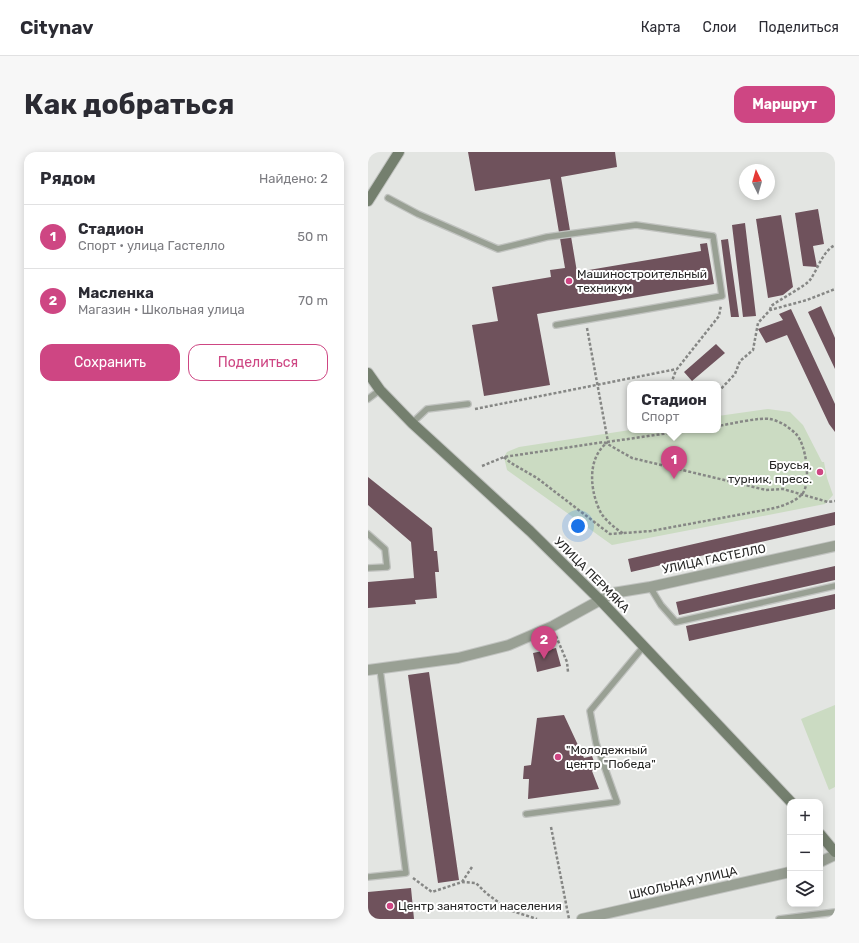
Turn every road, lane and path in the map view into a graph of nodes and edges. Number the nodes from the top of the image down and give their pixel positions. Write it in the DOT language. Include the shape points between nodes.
graph roads {
  1 [pos="400,152"];
  2 [pos="388,198"];
  3 [pos="368,201"];
  4 [pos="835,245"];
  5 [pos="835,289"];
  6 [pos="722,296"];
  7 [pos="770,310"];
  8 [pos="585,320"];
  9 [pos="556,325"];
  10 [pos="677,369"];
  11 [pos="368,373"];
  12 [pos="672,381"];
  13 [pos="596,386"];
  14 [pos="721,389"];
  15 [pos="380,390"];
  16 [pos="368,399"];
  17 [pos="468,404"];
  18 [pos="474,409"];
  19 [pos="412,422"];
  20 [pos="721,426"];
  21 [pos="671,433"];
  22 [pos="606,443"];
  23 [pos="504,457"];
  24 [pos="482,466"];
  25 [pos="801,495"];
  26 [pos="835,501"];
  27 [pos="368,534"];
  28 [pos="625,534"];
  29 [pos="835,546"];
  30 [pos="368,568"];
  31 [pos="650,586"];
  32 [pos="835,586"];
  33 [pos="600,600"];
  34 [pos="553,626"];
  35 [pos="644,646"];
  36 [pos="380,669"];
  37 [pos="368,670"];
  38 [pos="568,672"];
  39 [pos="788,799"];
  40 [pos="526,814"];
  41 [pos="551,827"];
  42 [pos="821,835"];
  43 [pos="835,853"];
  44 [pos="823,860"];
  45 [pos="472,867"];
  46 [pos="406,873"];
  47 [pos="787,873"];
  48 [pos="368,877"];
  49 [pos="462,882"];
  50 [pos="835,912"];
  51 [pos="537,919"];
  52 [pos="569,919"];
  53 [pos="582,919"];
  54 [pos="779,919"];
  1 -- 3 [label="main road"];
  2 -- 6 [label="lane" via="498,249 548,237 636,225 713,236"];
  4 -- 7 [label="path" via="822,258 809,282 778,300"];
  5 -- 7 [label="path"];
  6 -- 8 [label="lane"];
  6 -- 10 [label="path" via="719,316"];
  7 -- 14 [label="path" via="758,323 753,350 740,362 735,374"];
  8 -- 9 [label="lane"];
  8 -- 13 [label="path"];
  10 -- 12 [label="path"];
  10 -- 13 [label="path"];
  11 -- 15 [label="main road, УЛИЦА ПЕРМЯКА"];
  13 -- 18 [label="path"];
  13 -- 22 [label="path"];
  15 -- 16 [label="lane"];
  15 -- 19 [label="main road, УЛИЦА ПЕРМЯКА"];
  17 -- 19 [label="lane" via="426,410"];
  19 -- 33 [label="main road, УЛИЦА ПЕРМЯКА"];
  20 -- 25 [label="path" via="768,419 782,423 798,435 807,464 806,486"];
  21 -- 22 [label="path"];
  22 -- 23 [label="path"];
  22 -- 25 [label="path" via="632,458 766,490 783,489"];
  22 -- 28 [label="path" via="600,448 594,460 594,498 602,514"];
  23 -- 24 [label="path"];
  23 -- 28 [label="path" via="537,478 610,534"];
  25 -- 26 [label="path" via="828,502"];
  25 -- 28 [label="path" via="778,508"];
  27 -- 30 [label="lane" via="385,549 387,567"];
  29 -- 31 [label="street, УЛИЦА ГАСТЕЛЛО"];
  31 -- 32 [label="lane" via="661,606 676,622"];
  31 -- 33 [label="street, УЛИЦА ГАСТЕЛЛО" via="614,593"];
  33 -- 34 [label="street"];
  33 -- 35 [label="main road, УЛИЦА ПЕРМЯКА"];
  34 -- 36 [label="street" via="509,645 458,658"];
  34 -- 38 [label="path" via="567,662"];
  35 -- 39 [label="main road, УЛИЦА ПЕРМЯКА"];
  35 -- 40 [label="lane" via="590,711 596,743 616,802"];
  36 -- 37 [label="street"];
  36 -- 46 [label="lane"];
  41 -- 52 [label="path"];
  42 -- 43 [label="main road"];
  43 -- 44 [label="street"];
  45 -- 49 [label="path"];
  46 -- 48 [label="lane"];
  46 -- 49 [label="path" via="432,892"];
  47 -- 53 [label="street, ШКОЛЬНАЯ УЛИЦА"];
  49 -- 51 [label="path" via="476,883 509,910"];
  50 -- 54 [label="lane"];
}
